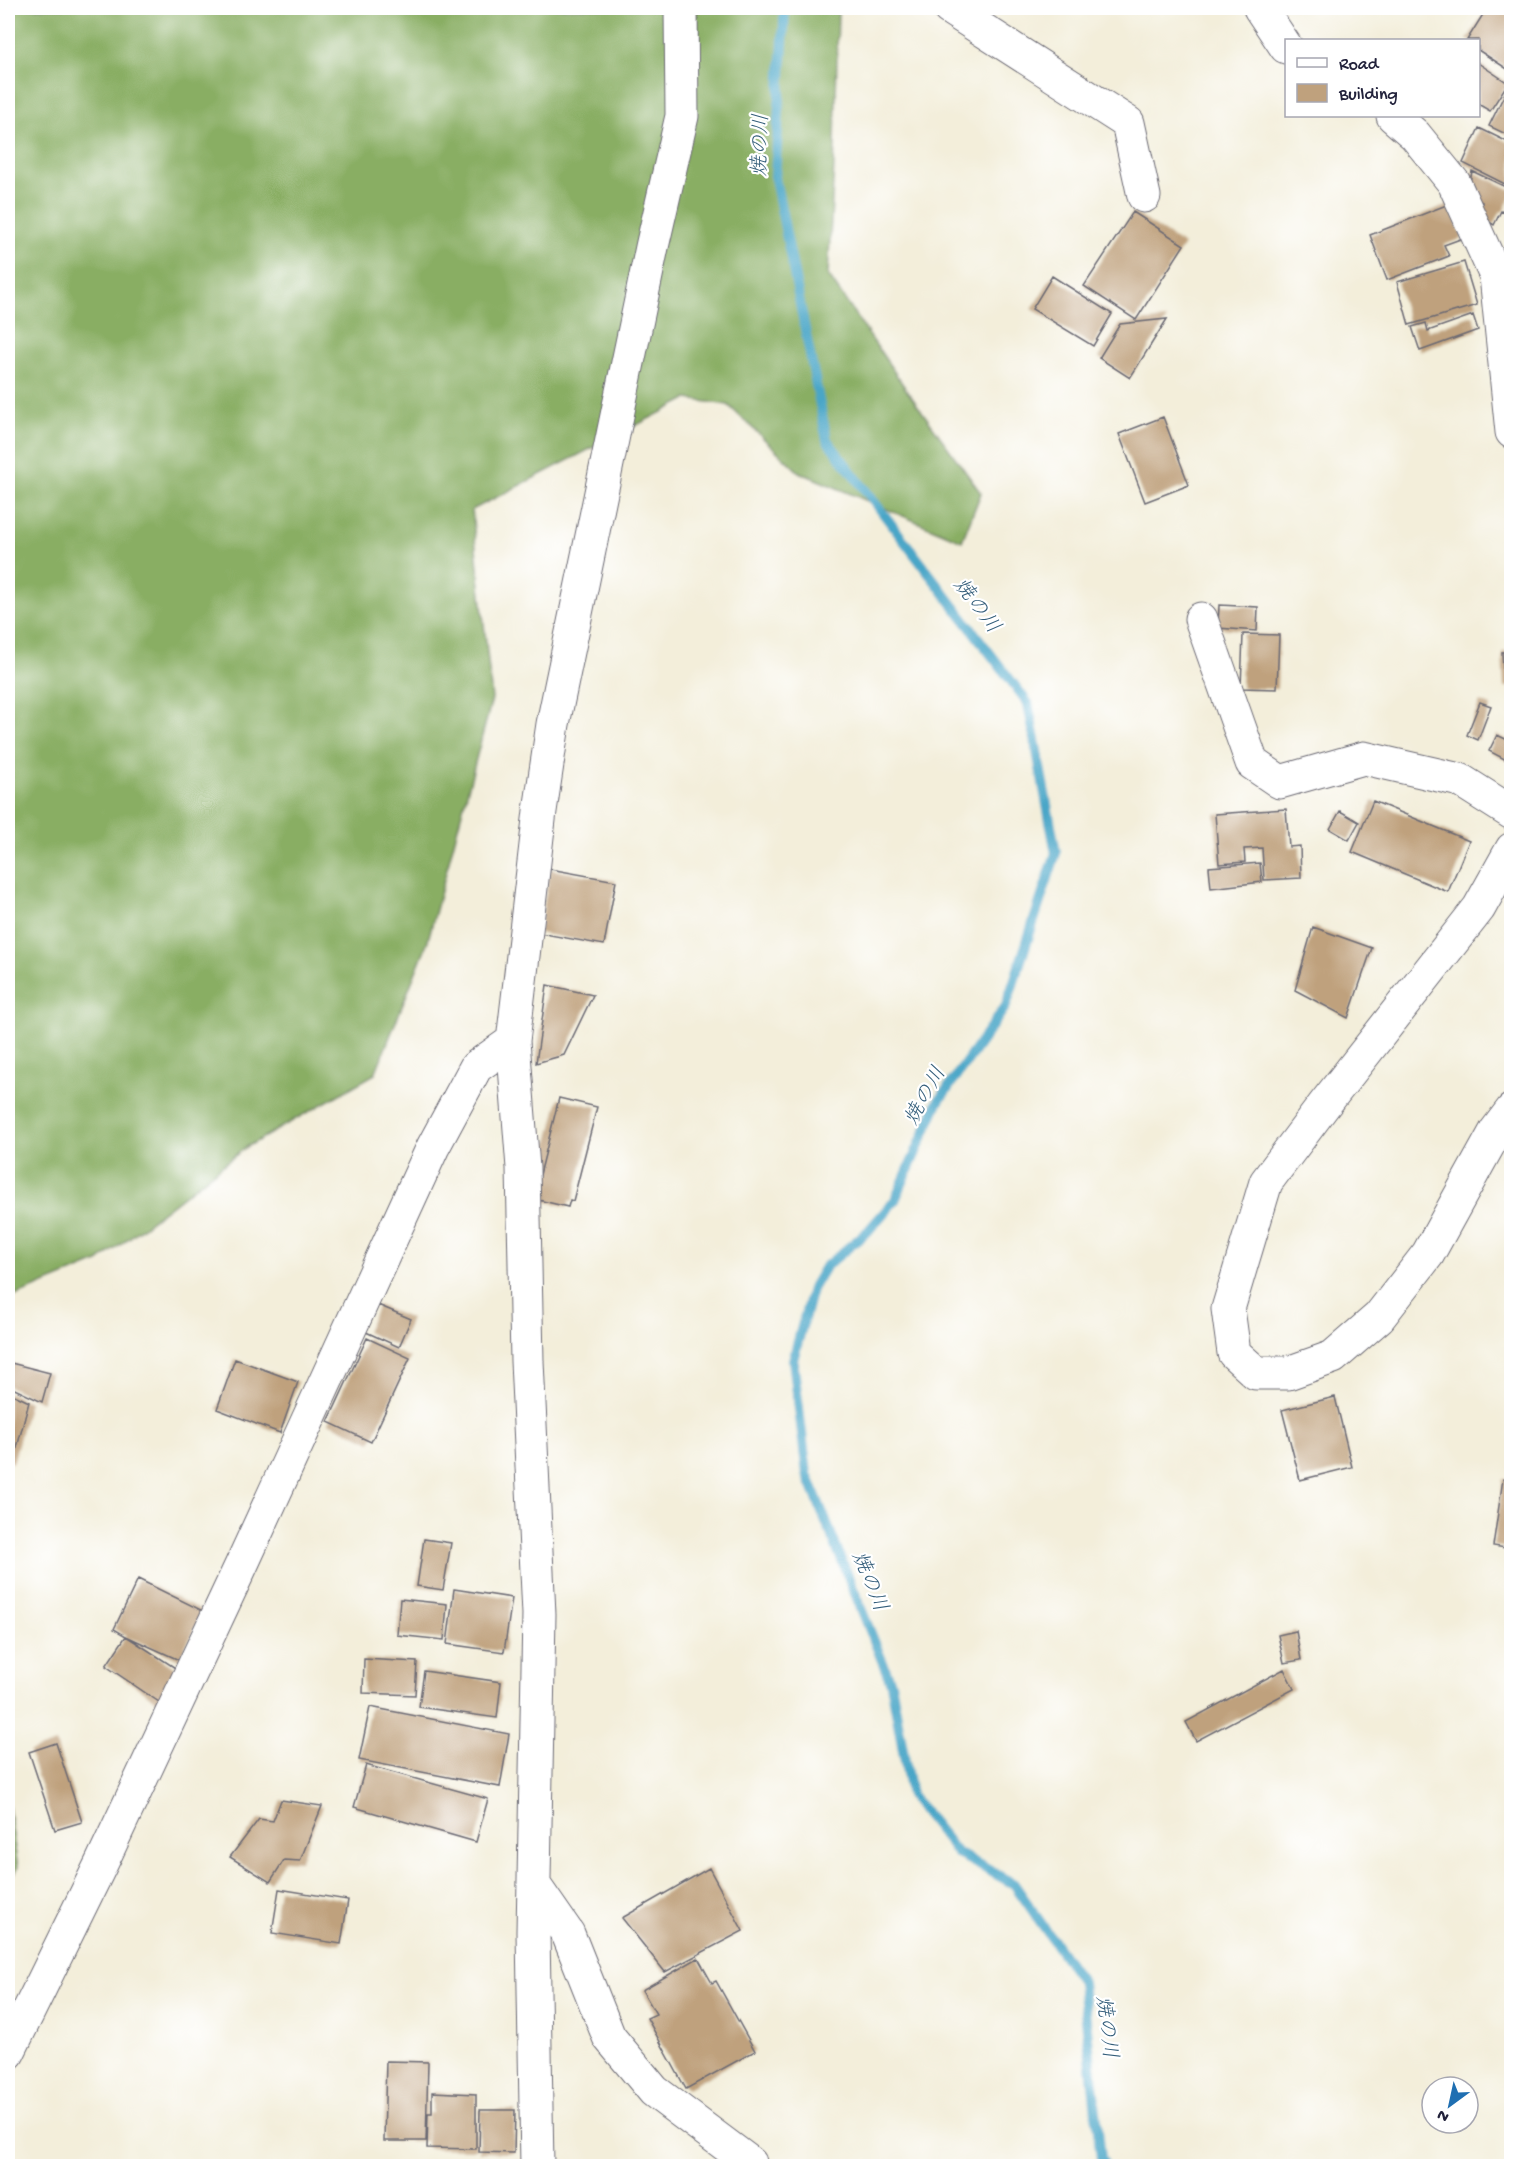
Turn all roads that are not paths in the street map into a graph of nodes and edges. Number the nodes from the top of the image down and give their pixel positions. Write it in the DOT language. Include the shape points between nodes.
graph roads {
  1 [pos="681,8"];
  2 [pos="949,8"];
  3 [pos="1260,8"];
  4 [pos="1285,44"];
  5 [pos="1394,117"];
  6 [pos="1144,196"];
  7 [pos="1512,432"];
  8 [pos="1201,619"];
  9 [pos="1512,813"];
  10 [pos="1512,849"];
  11 [pos="1512,897"];
  12 [pos="1479,908"];
  13 [pos="513,1041"];
  14 [pos="1512,1110"];
  15 [pos="534,1885"];
  16 [pos="8,2053"];
  17 [pos="537,2166"];
  18 [pos="750,2166"];
  1 -- 13 [label="street" via="682,116 553,724"];
  2 -- 6 [label="street" via="1128,123"];
  3 -- 4 [label="street"];
  5 -- 7 [label="street" via="1415,135 1455,183 1496,276"];
  8 -- 9 [label="street" via="1252,763 1280,782 1364,759 1460,780"];
  10 -- 12 [label="street"];
  11 -- 12 [label="street"];
  12 -- 14 [label="street" via="1266,1182 1228,1309 1234,1353 1256,1373 1288,1373 1334,1357 1379,1317 1428,1254"];
  13 -- 15 [label="street" via="523,1168 526,1361 539,1614"];
  13 -- 16 [label="street" via="476,1067 433,1147 237,1576"];
  15 -- 17 [label="street"];
  15 -- 18 [label="street" via="568,1934 609,2037 654,2091"];
}
